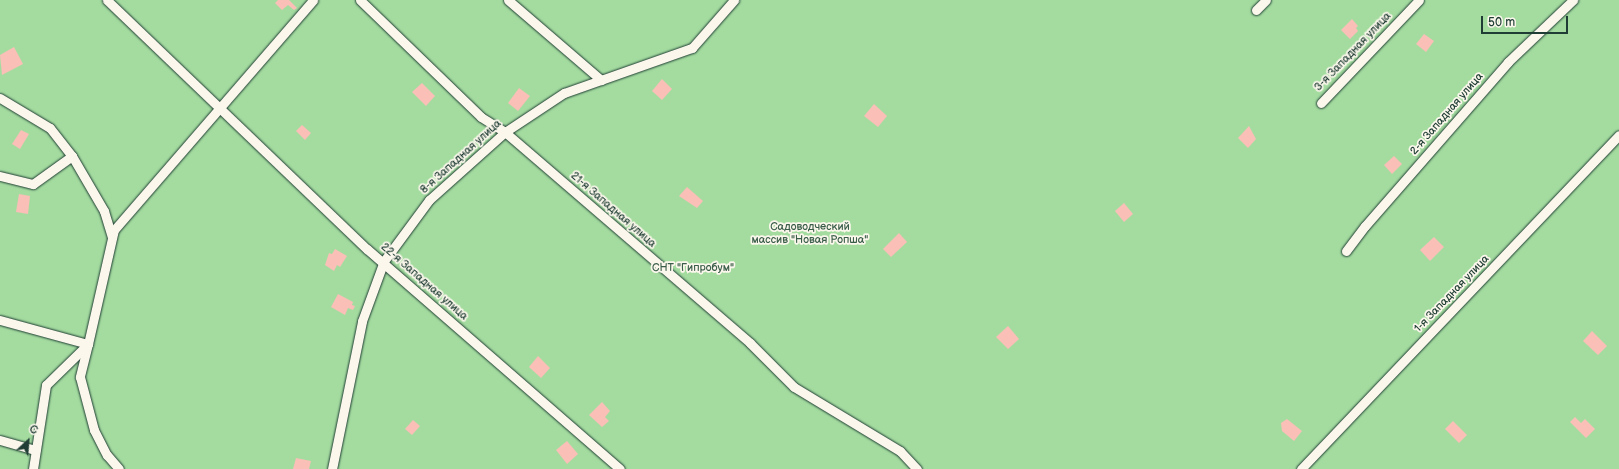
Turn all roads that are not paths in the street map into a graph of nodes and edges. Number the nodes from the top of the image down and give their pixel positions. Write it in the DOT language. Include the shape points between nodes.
graph roads {
  1 [pos="107,0"];
  2 [pos="313,0"];
  3 [pos="360,0"];
  4 [pos="508,0"];
  5 [pos="734,0"];
  6 [pos="1266,0"];
  7 [pos="1419,0"];
  8 [pos="1573,0"];
  9 [pos="1256,10"];
  10 [pos="601,80"];
  11 [pos="0,98"];
  12 [pos="1321,103"];
  13 [pos="219,107"];
  14 [pos="505,132"];
  15 [pos="1619,135"];
  16 [pos="72,156"];
  17 [pos="0,176"];
  18 [pos="112,237"];
  19 [pos="1346,251"];
  20 [pos="384,261"];
  21 [pos="0,320"];
  22 [pos="88,344"];
  23 [pos="0,440"];
  24 [pos="36,450"];
  25 [pos="33,469"];
  26 [pos="119,469"];
  27 [pos="332,469"];
  28 [pos="620,469"];
  29 [pos="917,469"];
  30 [pos="1301,469"];
  1 -- 13 [label="street, 22-я Западная улица"];
  2 -- 13 [label="street"];
  3 -- 14 [label="street, 21-я Западная улица" via="481,117"];
  4 -- 10 [label="street"];
  5 -- 10 [label="street, 8-я Западная улица" via="692,48"];
  6 -- 9 [label="street"];
  7 -- 12 [label="street, 3-я Западная улица"];
  8 -- 19 [label="street, 2-я Западная улица" via="1508,62"];
  10 -- 14 [label="street, 8-я Западная улица" via="564,93"];
  11 -- 16 [label="street" via="50,128"];
  13 -- 18 [label="street" via="114,230"];
  13 -- 20 [label="street, 22-я Западная улица" via="367,249"];
  14 -- 20 [label="street, 8-я Западная улица" via="430,200"];
  14 -- 29 [label="street, 21-я Западная улица" via="750,343 794,387 900,451"];
  15 -- 30 [label="street, 1-я Западная улица"];
  16 -- 17 [label="street" via="33,184"];
  16 -- 18 [label="street" via="104,211"];
  18 -- 22 [label="street"];
  20 -- 27 [label="street, 8-я Западная улица" via="362,321"];
  20 -- 28 [label="street, 22-я Западная улица"];
  21 -- 22 [label="street"];
  22 -- 24 [label="street" via="46,385"];
  22 -- 26 [label="street" via="80,377 94,430 107,455"];
  23 -- 24 [label="street"];
  24 -- 25 [label="street"];
}
